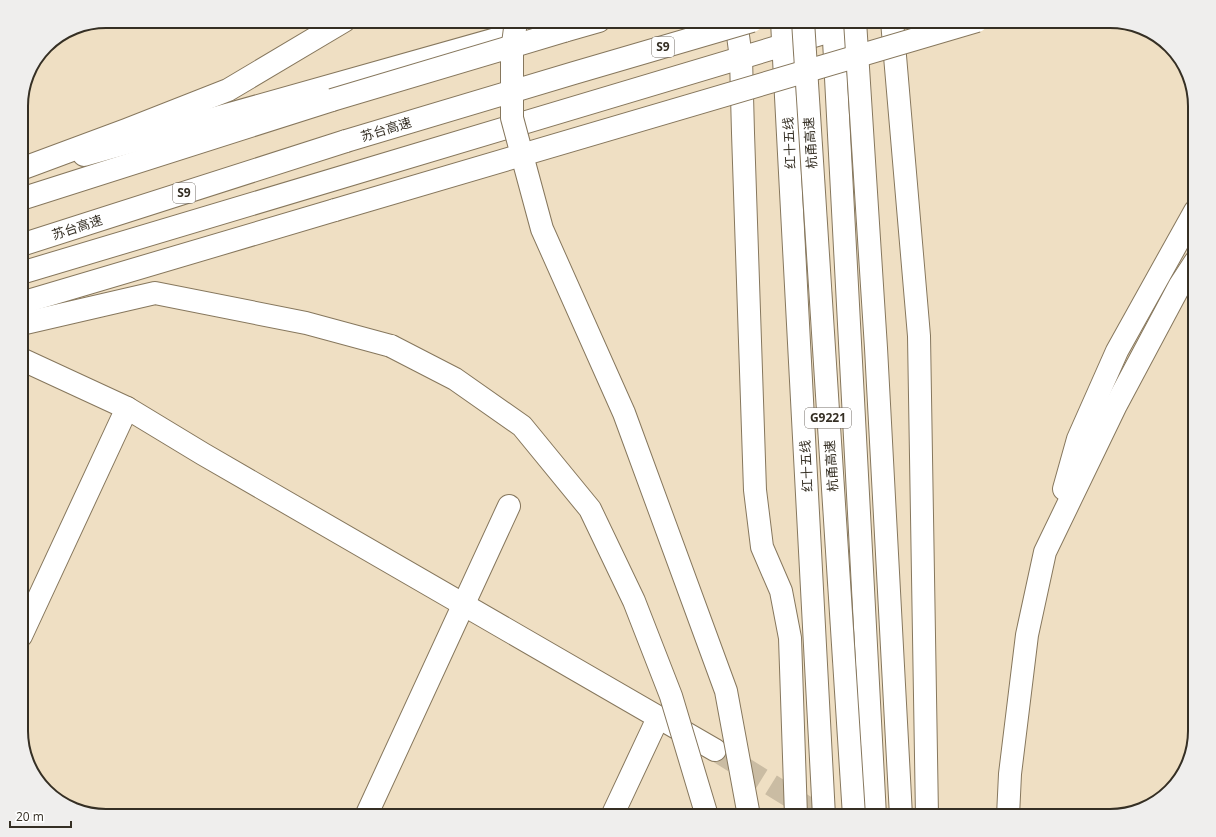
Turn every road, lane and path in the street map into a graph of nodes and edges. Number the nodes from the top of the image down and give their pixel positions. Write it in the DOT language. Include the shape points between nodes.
graph roads {
  1 [pos="333,28"];
  2 [pos="515,28"];
  3 [pos="535,28"];
  4 [pos="575,28"];
  5 [pos="728,28"];
  6 [pos="737,28"];
  7 [pos="783,28"];
  8 [pos="803,28"];
  9 [pos="829,28"];
  10 [pos="834,28"];
  11 [pos="855,28"];
  12 [pos="893,28"];
  13 [pos="953,28"];
  14 [pos="784,45"];
  15 [pos="741,58"];
  16 [pos="28,165"];
  17 [pos="28,170"];
  18 [pos="28,197"];
  19 [pos="1188,224"];
  20 [pos="28,243"];
  21 [pos="28,271"];
  22 [pos="1188,273"];
  23 [pos="28,301"];
  24 [pos="28,322"];
  25 [pos="28,362"];
  26 [pos="128,408"];
  27 [pos="510,506"];
  28 [pos="1045,552"];
  29 [pos="463,605"];
  30 [pos="28,621"];
  31 [pos="658,718"];
  32 [pos="715,750"];
  33 [pos="369,809"];
  34 [pos="615,809"];
  35 [pos="705,809"];
  36 [pos="748,809"];
  37 [pos="796,809"];
  38 [pos="824,809"];
  39 [pos="854,809"];
  40 [pos="875,809"];
  41 [pos="901,809"];
  42 [pos="927,809"];
  43 [pos="1008,809"];
  1 -- 16 [label="main road" via="228,90"];
  2 -- 36 [label="main road, bridge" via="512,51 512,118 542,229 624,413 726,691"];
  3 -- 17 [label="main road"];
  4 -- 18 [label="main road, bridge" via="332,100"];
  5 -- 20 [label="main road, 苏台高速 / S9, bridge" via="346,141"];
  6 -- 15 [label="main road"];
  7 -- 14 [label="main road, 红十五线"];
  8 -- 39 [label="main road, 杭甬高速 / G9221, bridge"];
  9 -- 14 [label="main road"];
  10 -- 40 [label="main road"];
  11 -- 41 [label="main road, bridge" via="876,348"];
  12 -- 42 [label="main road" via="919,336"];
  13 -- 23 [label="main road, bridge"];
  14 -- 15 [label="main road"];
  14 -- 38 [label="main road, 红十五线"];
  15 -- 21 [label="main road"];
  15 -- 37 [label="main road" via="755,490 762,547 781,591 790,638"];
  19 -- 28 [label="main road" via="1117,351 1087,418 1078,439"];
  22 -- 28 [label="main road" via="1116,405"];
  24 -- 35 [label="main road, bridge" via="155,293 306,323 391,346 455,379 522,426 590,509 634,601 671,696"];
  25 -- 26 [label="main road"];
  26 -- 29 [label="main road"];
  26 -- 30 [label="main road"];
  27 -- 29 [label="main road"];
  28 -- 43 [label="main road" via="1027,635 1010,774"];
  29 -- 31 [label="main road"];
  29 -- 33 [label="main road"];
  31 -- 32 [label="main road"];
  31 -- 34 [label="main road"];
}
